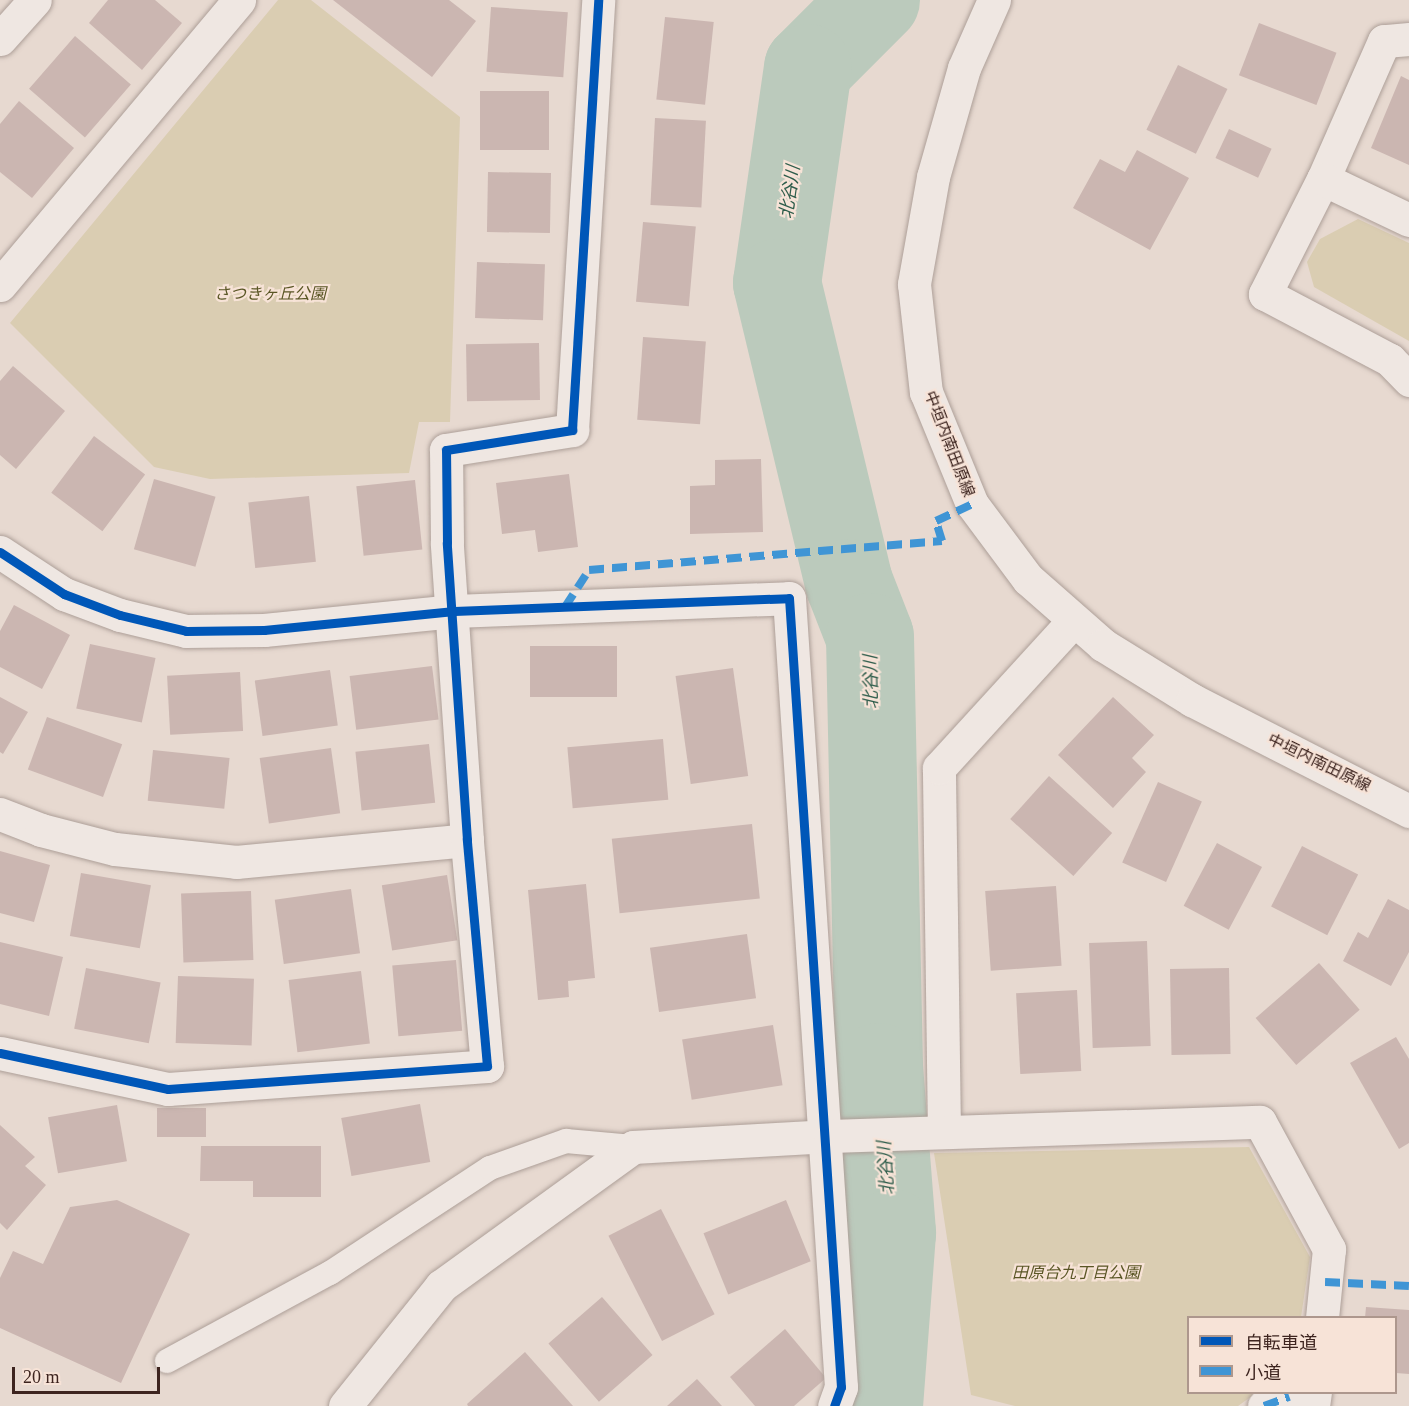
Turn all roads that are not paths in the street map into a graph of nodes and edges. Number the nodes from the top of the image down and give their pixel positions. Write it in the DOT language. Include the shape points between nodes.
graph roads {
  1 [pos="35,0"];
  2 [pos="239,0"];
  3 [pos="598,0"];
  4 [pos="994,0"];
  5 [pos="0,39"];
  6 [pos="1409,39"];
  7 [pos="1323,179"];
  8 [pos="1409,220"];
  9 [pos="0,285"];
  10 [pos="1409,380"];
  11 [pos="0,552"];
  12 [pos="454,611"];
  13 [pos="1074,620"];
  14 [pos="1409,811"];
  15 [pos="0,814"];
  16 [pos="467,840"];
  17 [pos="0,1053"];
  18 [pos="942,1132"];
  19 [pos="828,1136"];
  20 [pos="633,1147"];
  21 [pos="1322,1316"];
  22 [pos="167,1361"];
  23 [pos="345,1406"];
  24 [pos="834,1406"];
  1 -- 5 [label="street"];
  2 -- 9 [label="street"];
  3 -- 12 [label="street" via="572,430 446,450 447,543"];
  4 -- 13 [label="street, 中垣内南田原線" via="960,79 933,177 916,273 927,392 972,504 1028,579"];
  6 -- 7 [label="street" via="1384,41"];
  7 -- 8 [label="street"];
  7 -- 10 [label="street" via="1265,294 1390,360"];
  11 -- 12 [label="street" via="64,594 120,615 186,631 264,630"];
  12 -- 16 [label="street"];
  12 -- 19 [label="street" via="789,598"];
  13 -- 14 [label="street, 中垣内南田原線" via="1103,645 1192,700"];
  13 -- 18 [label="street" via="939,768"];
  15 -- 16 [label="street" via="40,830 115,849 236,862"];
  16 -- 17 [label="street" via="487,1065 168,1089"];
  18 -- 19 [label="street"];
  18 -- 21 [label="street" via="1260,1122 1329,1249"];
  19 -- 20 [label="street"];
  19 -- 24 [label="street" via="841,1388"];
  20 -- 22 [label="lane" via="566,1141 490,1168 330,1273"];
  20 -- 23 [label="street" via="441,1286"];
}
